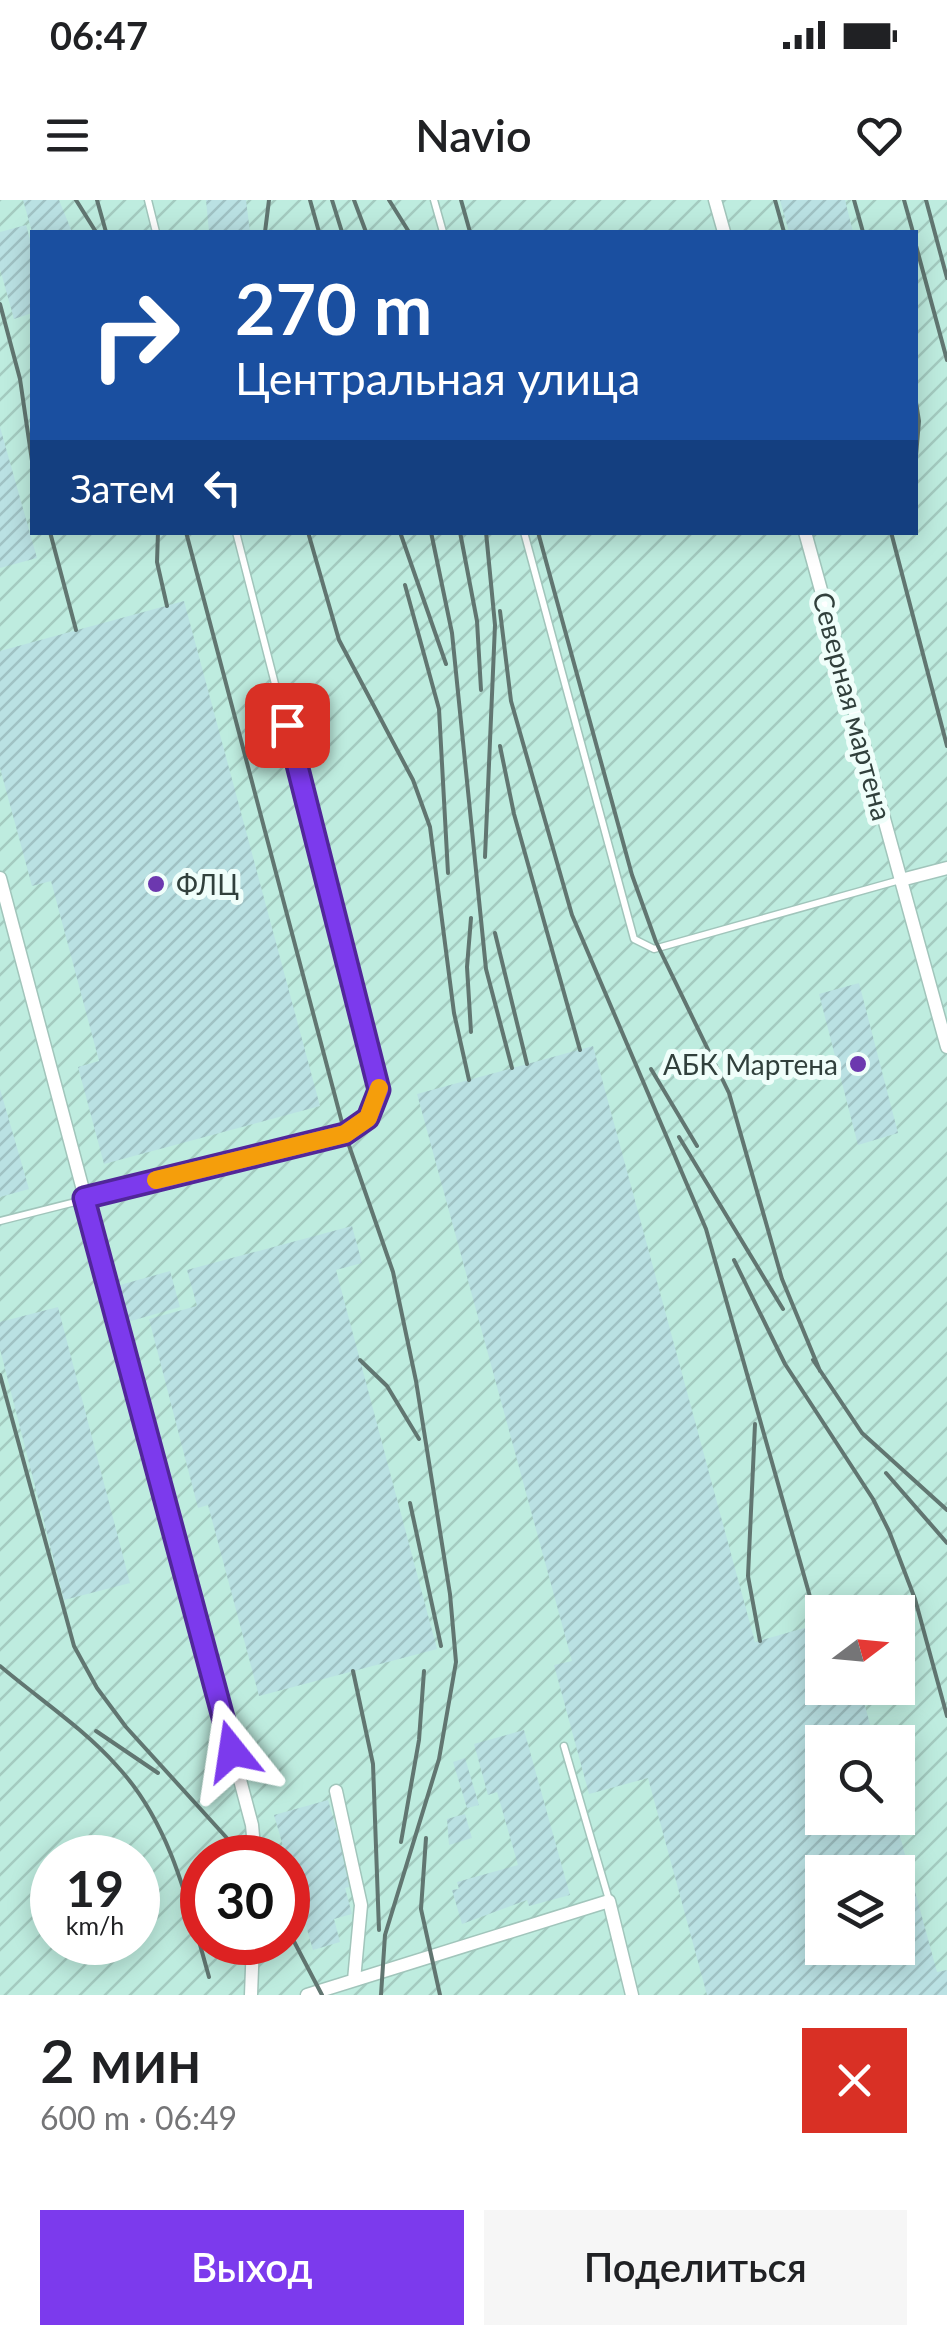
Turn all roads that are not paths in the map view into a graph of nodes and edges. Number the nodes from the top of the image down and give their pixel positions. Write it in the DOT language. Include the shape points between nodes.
graph roads {
  1 [pos="148,200"];
  2 [pos="434,200"];
  3 [pos="715,200"];
  4 [pos="156,230"];
  5 [pos="442,230"];
  6 [pos="723,230"];
  7 [pos="237,535"];
  8 [pos="525,535"];
  9 [pos="806,535"];
  10 [pos="947,868"];
  11 [pos="0,878"];
  12 [pos="901,880"];
  13 [pos="947,1047"];
  14 [pos="84,1198"];
  15 [pos="0,1222"];
  16 [pos="564,1746"];
  17 [pos="336,1791"];
  18 [pos="253,1835"];
  19 [pos="609,1901"];
  20 [pos="252,1965"];
  21 [pos="354,1980"];
  22 [pos="251,1995"];
  23 [pos="306,1995"];
  24 [pos="632,1995"];
  1 -- 4 [label="lane"];
  2 -- 5 [label="lane"];
  3 -- 6 [label="street"];
  7 -- 14 [label="lane" via="379,1090 368,1118 345,1134"];
  8 -- 12 [label="lane" via="634,940 654,949"];
  9 -- 12 [label="street, Северная мартена"];
  10 -- 12 [label="street"];
  11 -- 14 [label="street"];
  12 -- 13 [label="street, Северная мартена"];
  14 -- 15 [label="lane"];
  14 -- 18 [label="street"];
  16 -- 19 [label="lane"];
  17 -- 21 [label="street" via="362,1905"];
  19 -- 21 [label="street"];
  19 -- 24 [label="street"];
  20 -- 22 [label="street"];
  21 -- 23 [label="street"];
}
